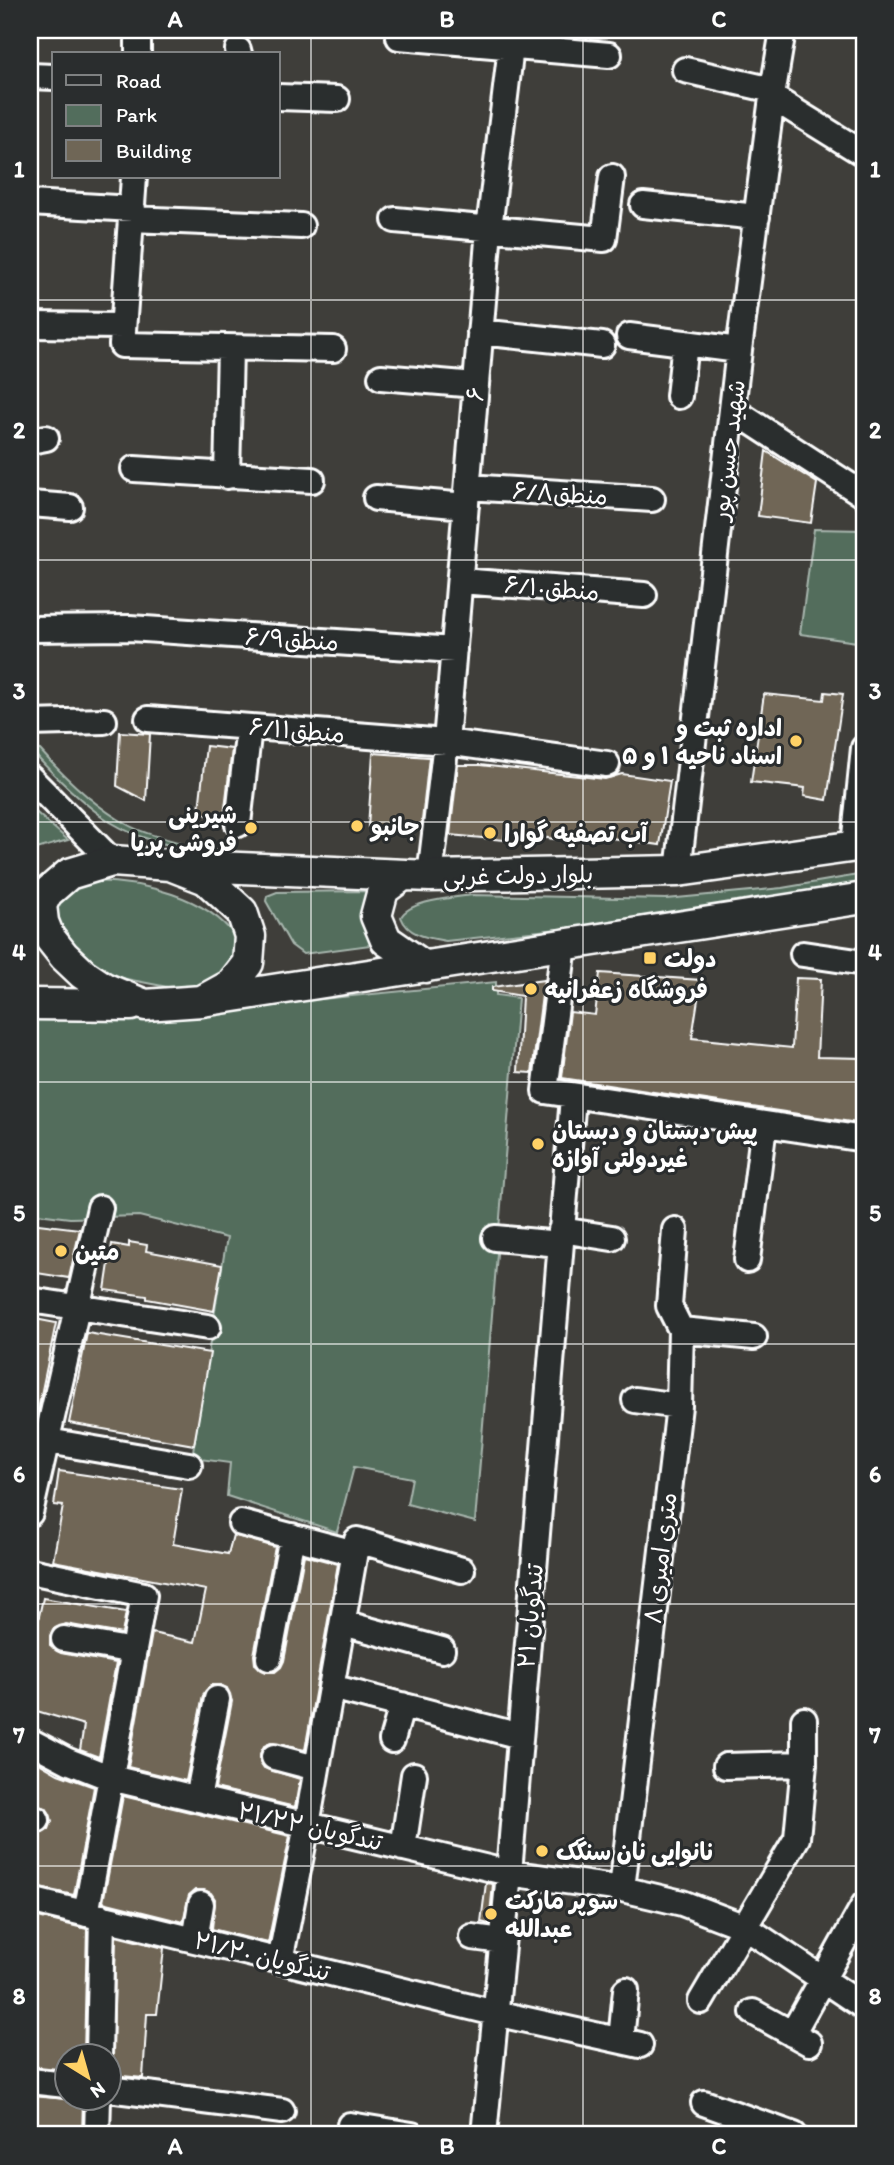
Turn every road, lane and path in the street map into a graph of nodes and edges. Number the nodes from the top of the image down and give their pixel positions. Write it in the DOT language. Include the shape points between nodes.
graph roads {
  1 [pos="138,30"];
  2 [pos="783,30"];
  3 [pos="399,37"];
  4 [pos="512,39"];
  5 [pos="138,52"];
  6 [pos="609,55"];
  7 [pos="685,70"];
  8 [pos="30,76"];
  9 [pos="52,77"];
  10 [pos="773,94"];
  11 [pos="280,97"];
  12 [pos="337,99"];
  13 [pos="864,154"];
  14 [pos="612,177"];
  15 [pos="134,178"];
  16 [pos="30,202"];
  17 [pos="643,205"];
  18 [pos="132,214"];
  19 [pos="757,217"];
  20 [pos="395,220"];
  21 [pos="301,226"];
  22 [pos="489,229"];
  23 [pos="30,325"];
  24 [pos="480,332"];
  25 [pos="123,335"];
  26 [pos="629,336"];
  27 [pos="685,343"];
  28 [pos="602,345"];
  29 [pos="229,348"];
  30 [pos="333,349"];
  31 [pos="740,350"];
  32 [pos="381,377"];
  33 [pos="476,385"];
  34 [pos="679,396"];
  35 [pos="733,410"];
  36 [pos="134,469"];
  37 [pos="227,476"];
  38 [pos="312,480"];
  39 [pos="864,495"];
  40 [pos="467,497"];
  41 [pos="376,498"];
  42 [pos="652,499"];
  43 [pos="30,504"];
  44 [pos="70,507"];
  45 [pos="460,581"];
  46 [pos="644,596"];
  47 [pos="30,629"];
  48 [pos="454,650"];
  49 [pos="148,719"];
  50 [pos="104,721"];
  51 [pos="30,723"];
  52 [pos="249,727"];
  53 [pos="446,742"];
  54 [pos="607,764"];
  55 [pos="863,776"];
  56 [pos="30,778"];
  57 [pos="238,824"];
  58 [pos="859,846"];
  59 [pos="112,861"];
  60 [pos="170,865"];
  61 [pos="678,872"];
  62 [pos="416,876"];
  63 [pos="37,896"];
  64 [pos="864,898"];
  65 [pos="564,945"];
  66 [pos="803,954"];
  67 [pos="864,963"];
  68 [pos="425,967"];
  69 [pos="202,1001"];
  70 [pos="30,1004"];
  71 [pos="145,1005"];
  72 [pos="573,1097"];
  73 [pos="764,1125"];
  74 [pos="864,1139"];
  75 [pos="100,1208"];
  76 [pos="675,1230"];
  77 [pos="560,1237"];
  78 [pos="495,1238"];
  79 [pos="612,1238"];
  80 [pos="747,1260"];
  81 [pos="30,1300"];
  82 [pos="77,1307"];
  83 [pos="208,1328"];
  84 [pos="681,1330"];
  85 [pos="754,1337"];
  86 [pos="635,1400"];
  87 [pos="679,1406"];
  88 [pos="38,1439"];
  89 [pos="189,1465"];
  90 [pos="30,1513"];
  91 [pos="241,1523"];
  92 [pos="292,1536"];
  93 [pos="356,1546"];
  94 [pos="462,1570"];
  95 [pos="30,1571"];
  96 [pos="343,1623"];
  97 [pos="64,1639"];
  98 [pos="442,1650"];
  99 [pos="134,1651"];
  100 [pos="270,1658"];
  101 [pos="343,1690"];
  102 [pos="217,1699"];
  103 [pos="402,1705"];
  104 [pos="804,1720"];
  105 [pos="520,1737"];
  106 [pos="392,1740"];
  107 [pos="30,1741"];
  108 [pos="274,1757"];
  109 [pos="804,1764"];
  110 [pos="726,1766"];
  111 [pos="316,1768"];
  112 [pos="414,1775"];
  113 [pos="111,1778"];
  114 [pos="198,1799"];
  115 [pos="307,1825"];
  116 [pos="403,1848"];
  117 [pos="509,1873"];
  118 [pos="622,1889"];
  119 [pos="30,1900"];
  120 [pos="201,1904"];
  121 [pos="864,1905"];
  122 [pos="94,1916"];
  123 [pos="745,1927"];
  124 [pos="472,1937"];
  125 [pos="195,1940"];
  126 [pos="502,1941"];
  127 [pos="280,1961"];
  128 [pos="822,1978"];
  129 [pos="626,1990"];
  130 [pos="701,2001"];
  131 [pos="864,2007"];
  132 [pos="753,2012"];
  133 [pos="495,2013"];
  134 [pos="98,2042"];
  135 [pos="30,2081"];
  136 [pos="52,2083"];
  137 [pos="122,2091"];
  138 [pos="704,2103"];
  139 [pos="282,2110"];
  140 [pos="98,2112"];
  141 [pos="350,2125"];
  142 [pos="97,2135"];
  143 [pos="412,2135"];
  144 [pos="484,2135"];
  145 [pos="794,2135"];
  1 -- 5 [label="street"];
  2 -- 10 [label="street, شهید حسن پور"];
  3 -- 4 [label="street"];
  4 -- 6 [label="street"];
  4 -- 22 [label="street, ۶"];
  7 -- 10 [label="street"];
  8 -- 9 [label="street"];
  10 -- 13 [label="street"];
  10 -- 19 [label="street, شهید حسن پور"];
  11 -- 12 [label="street"];
  14 -- 22 [label="street" via="604,239"];
  15 -- 18 [label="street"];
  16 -- 18 [label="street"];
  17 -- 19 [label="street"];
  18 -- 21 [label="street"];
  18 -- 25 [label="street"];
  19 -- 31 [label="street, شهید حسن پور"];
  20 -- 22 [label="street"];
  22 -- 24 [label="street, ۶"];
  23 -- 25 [label="street"];
  24 -- 28 [label="street"];
  24 -- 33 [label="street, ۶"];
  25 -- 29 [label="street"];
  26 -- 27 [label="street"];
  27 -- 31 [label="street"];
  27 -- 34 [label="street"];
  29 -- 30 [label="street"];
  29 -- 37 [label="street"];
  31 -- 35 [label="street, شهید حسن پور"];
  32 -- 33 [label="street"];
  33 -- 40 [label="street, ۶"];
  35 -- 39 [label="street"];
  35 -- 61 [label="street, شهید حسن پور"];
  36 -- 37 [label="street"];
  37 -- 38 [label="street"];
  40 -- 41 [label="street, منطق۶/۸"];
  40 -- 42 [label="street, منطق۶/۸"];
  40 -- 45 [label="street, ۶"];
  43 -- 44 [label="street"];
  45 -- 46 [label="street, منطق۶/۱۰"];
  45 -- 48 [label="street, ۶"];
  47 -- 48 [label="street, منطق۶/۹" via="130,628"];
  48 -- 53 [label="street, ۶"];
  49 -- 52 [label="street, منطق۶/۱۱"];
  50 -- 51 [label="street"];
  52 -- 53 [label="street, منطق۶/۱۱"];
  52 -- 57 [label="street"];
  53 -- 54 [label="street, منطق۶/۱۱"];
  53 -- 62 [label="street, ۶"];
  55 -- 58 [label="street"];
  56 -- 59 [label="street"];
  58 -- 61 [label="main road, بلوار دولت غربی"];
  59 -- 60 [label="main road"];
  59 -- 63 [label="main road" via="69,874"];
  60 -- 62 [label="main road, بلوار دولت غربی"];
  60 -- 69 [label="main road" via="206,879 221,891 242,912 250,936 248,963 231,985"];
  61 -- 62 [label="main road, بلوار دولت غربی"];
  62 -- 68 [label="main road" via="383,890 376,916 386,940"];
  63 -- 71 [label="main road" via="49,937 73,965 104,988"];
  64 -- 65 [label="main road"];
  65 -- 68 [label="main road"];
  65 -- 72 [label="street" via="545,1091"];
  66 -- 67 [label="street"];
  68 -- 69 [label="main road"];
  69 -- 71 [label="main road"];
  70 -- 71 [label="main road"];
  72 -- 73 [label="street"];
  72 -- 77 [label="street, ۲۱ تندگویان"];
  73 -- 74 [label="street"];
  73 -- 80 [label="street"];
  75 -- 82 [label="street"];
  76 -- 84 [label="street, ۸ متری امیری" via="669,1306"];
  77 -- 78 [label="street"];
  77 -- 79 [label="street"];
  77 -- 105 [label="street, ۲۱ تندگویان"];
  81 -- 82 [label="street"];
  82 -- 83 [label="street"];
  82 -- 88 [label="street"];
  84 -- 85 [label="street"];
  84 -- 87 [label="street, ۸ متری امیری"];
  86 -- 87 [label="street"];
  87 -- 118 [label="street, ۸ متری امیری"];
  88 -- 89 [label="street"];
  88 -- 90 [label="street"];
  91 -- 92 [label="street"];
  92 -- 93 [label="street"];
  92 -- 100 [label="street"];
  93 -- 94 [label="street"];
  93 -- 96 [label="street"];
  95 -- 99 [label="street" via="144,1595"];
  96 -- 98 [label="street"];
  96 -- 111 [label="street"];
  97 -- 99 [label="street"];
  99 -- 113 [label="street"];
  101 -- 103 [label="street"];
  102 -- 114 [label="street"];
  103 -- 105 [label="street"];
  103 -- 106 [label="street"];
  104 -- 109 [label="street"];
  105 -- 117 [label="street, ۲۱ تندگویان"];
  107 -- 113 [label="street, ۲۱/۲۲ تندگویان"];
  108 -- 111 [label="street"];
  109 -- 110 [label="street"];
  109 -- 123 [label="street" via="797,1838"];
  111 -- 115 [label="street"];
  112 -- 116 [label="street"];
  113 -- 114 [label="street, ۲۱/۲۲ تندگویان"];
  113 -- 122 [label="street"];
  114 -- 115 [label="street, ۲۱/۲۲ تندگویان"];
  115 -- 116 [label="street, ۲۱/۲۲ تندگویان"];
  115 -- 127 [label="street"];
  116 -- 117 [label="street, ۲۱/۲۲ تندگویان"];
  117 -- 118 [label="street, ۲۱/۲۲ تندگویان"];
  117 -- 126 [label="street, ۲۱ تندگویان"];
  118 -- 123 [label="street, ۲۱/۲۲ تندگویان" via="682,1903"];
  119 -- 122 [label="street, ۲۱/۲۰ تندگویان"];
  120 -- 125 [label="street"];
  121 -- 128 [label="street"];
  122 -- 125 [label="street, ۲۱/۲۰ تندگویان"];
  122 -- 134 [label="street"];
  123 -- 128 [label="street, ۲۱/۲۲ تندگویان"];
  123 -- 130 [label="street"];
  124 -- 126 [label="street"];
  125 -- 127 [label="street, ۲۱/۲۰ تندگویان"];
  126 -- 133 [label="street, ۲۱ تندگویان"];
  127 -- 133 [label="street, ۲۱/۲۰ تندگویان"];
  128 -- 131 [label="street, ۲۱/۲۲ تندگویان"];
  128 -- 132 [label="street" via="801,2038"];
  129 -- 133 [label="street, ۲۱/۲۰ تندگویان" via="630,2042"];
  133 -- 144 [label="street, ۲۱ تندگویان"];
  135 -- 136 [label="street"];
  137 -- 139 [label="street"];
  138 -- 145 [label="street"];
  140 -- 142 [label="street"];
  141 -- 143 [label="street"];
}
